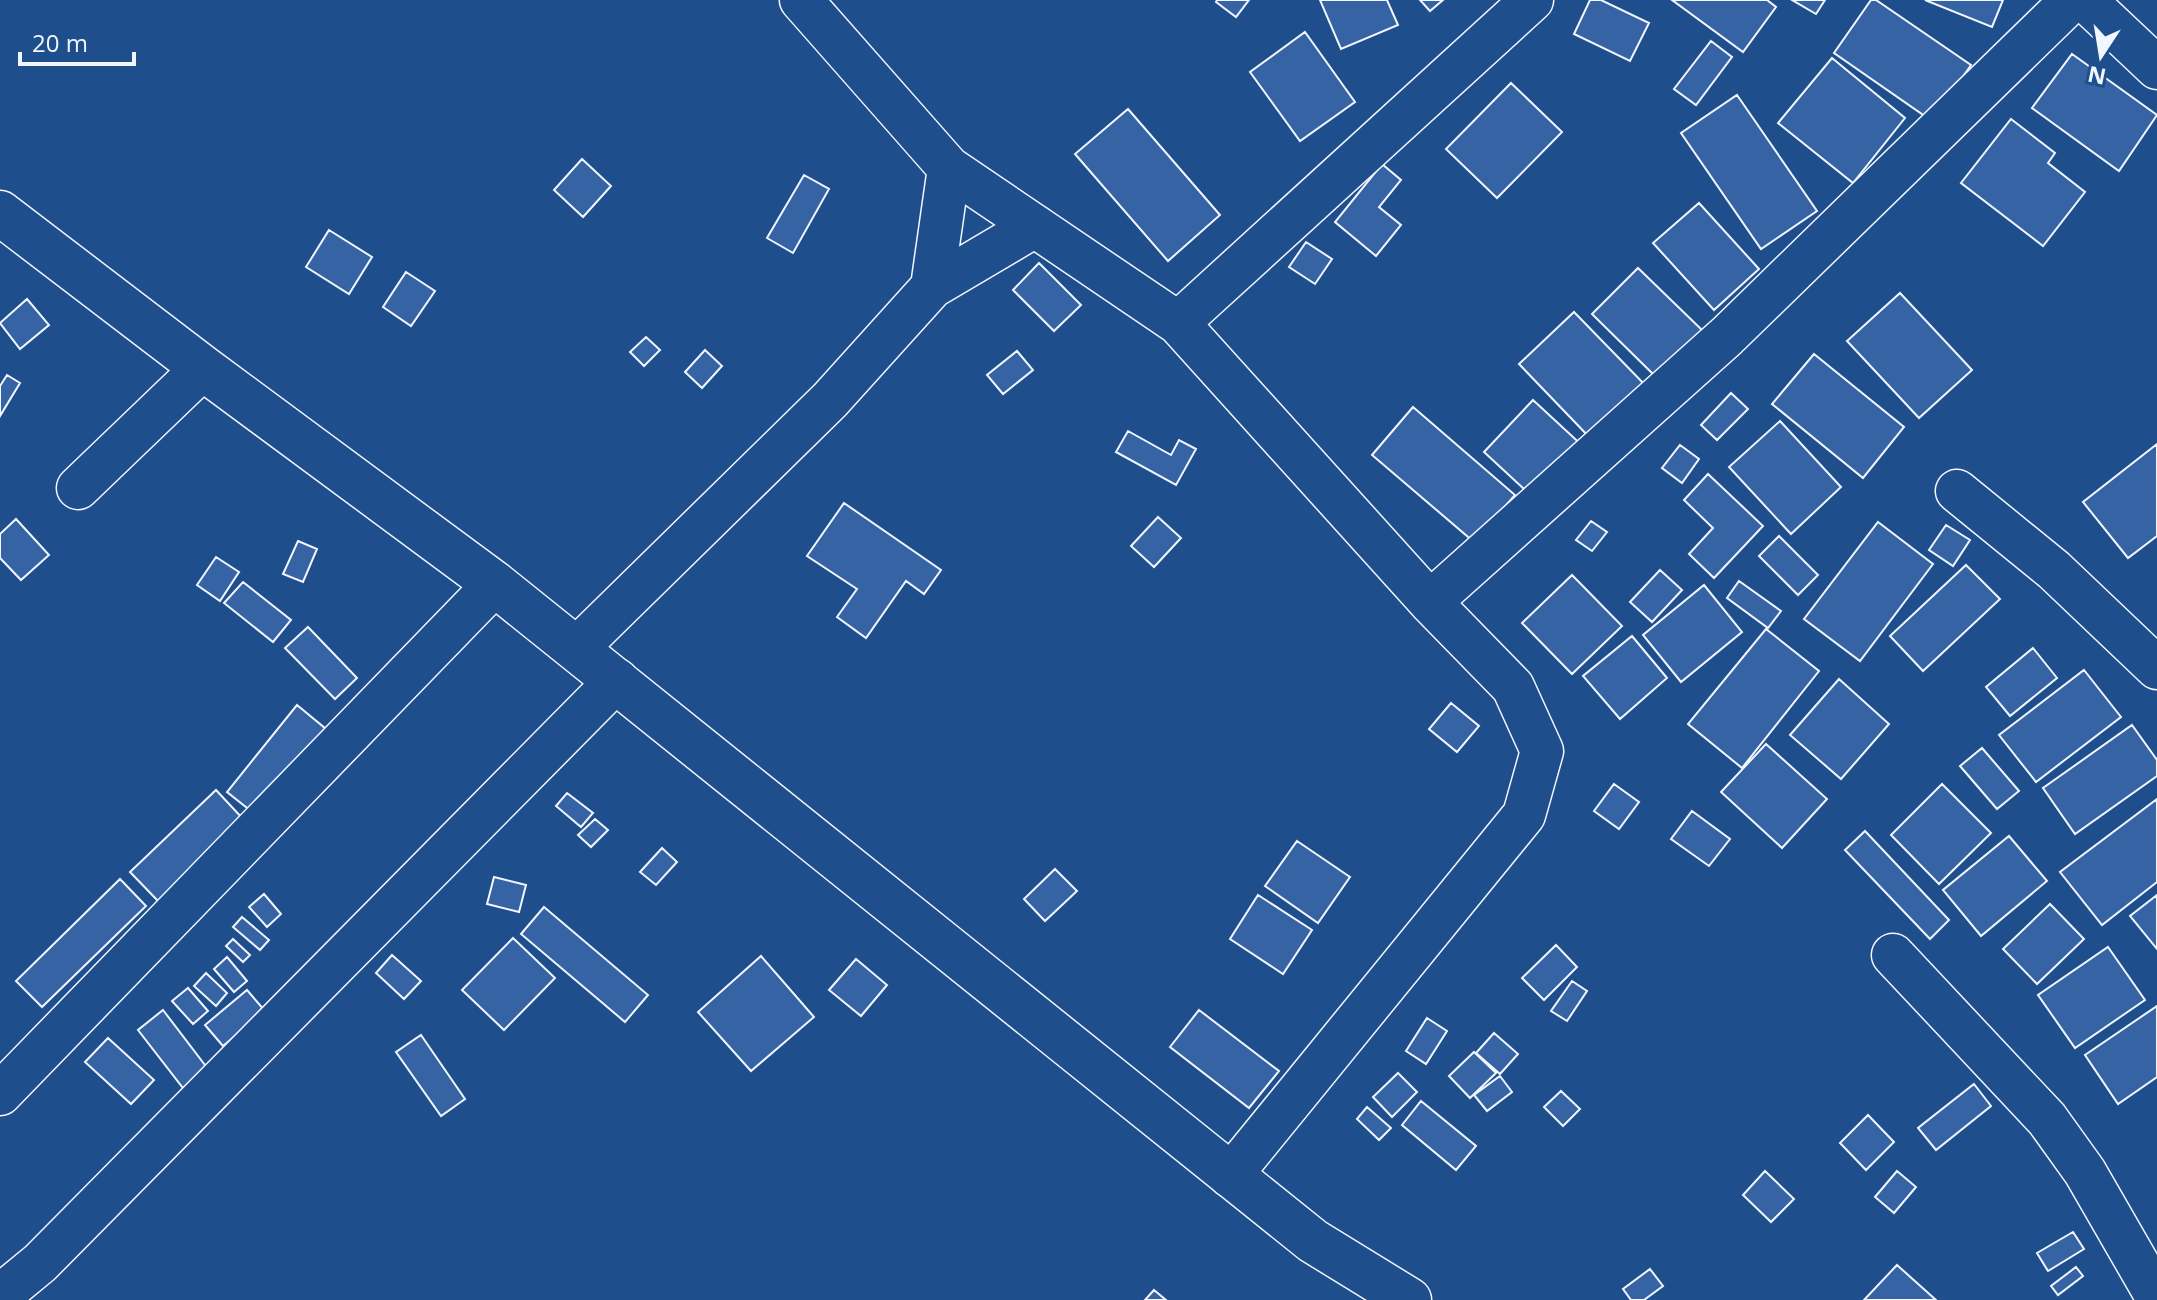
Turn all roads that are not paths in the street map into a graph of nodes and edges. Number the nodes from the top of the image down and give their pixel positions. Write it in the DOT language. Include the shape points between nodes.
graph roads {
  1 [pos="801,0"];
  2 [pos="1532,0"];
  3 [pos="2072,0"];
  4 [pos="2085,0"];
  5 [pos="2157,68"];
  6 [pos="949,168"];
  7 [pos="0,213"];
  8 [pos="1035,226"];
  9 [pos="932,287"];
  10 [pos="1178,323"];
  11 [pos="203,368"];
  12 [pos="78,488"];
  13 [pos="1957,491"];
  14 [pos="495,584"];
  15 [pos="1430,602"];
  16 [pos="577,648"];
  17 [pos="2157,668"];
  18 [pos="617,680"];
  19 [pos="1893,955"];
  20 [pos="9,1067"];
  21 [pos="1230,1176"];
  22 [pos="1313,1241"];
  23 [pos="0,1296"];
  24 [pos="2157,1297"];
  25 [pos="1353,1300"];
  26 [pos="1409,1300"];
  1 -- 6 [label="street"];
  2 -- 10 [label="street"];
  3 -- 15 [label="street" via="1727,336"];
  4 -- 5 [label="street"];
  6 -- 8 [label="street"];
  6 -- 9 [label="street"];
  7 -- 11 [label="main road"];
  8 -- 9 [label="street"];
  8 -- 10 [label="street"];
  9 -- 16 [label="street" via="830,400"];
  10 -- 15 [label="street"];
  11 -- 12 [label="street"];
  11 -- 14 [label="main road"];
  13 -- 17 [label="street" via="2054,570"];
  14 -- 16 [label="main road"];
  14 -- 20 [label="street"];
  15 -- 21 [label="street" via="1513,687 1542,751 1524,815"];
  16 -- 18 [label="main road"];
  18 -- 21 [label="main road"];
  18 -- 23 [label="street" via="40,1263"];
  19 -- 24 [label="street" via="2047,1119 2085,1172"];
  21 -- 22 [label="main road"];
  22 -- 25 [label="main road"];
  22 -- 26 [label="main road"];
}
